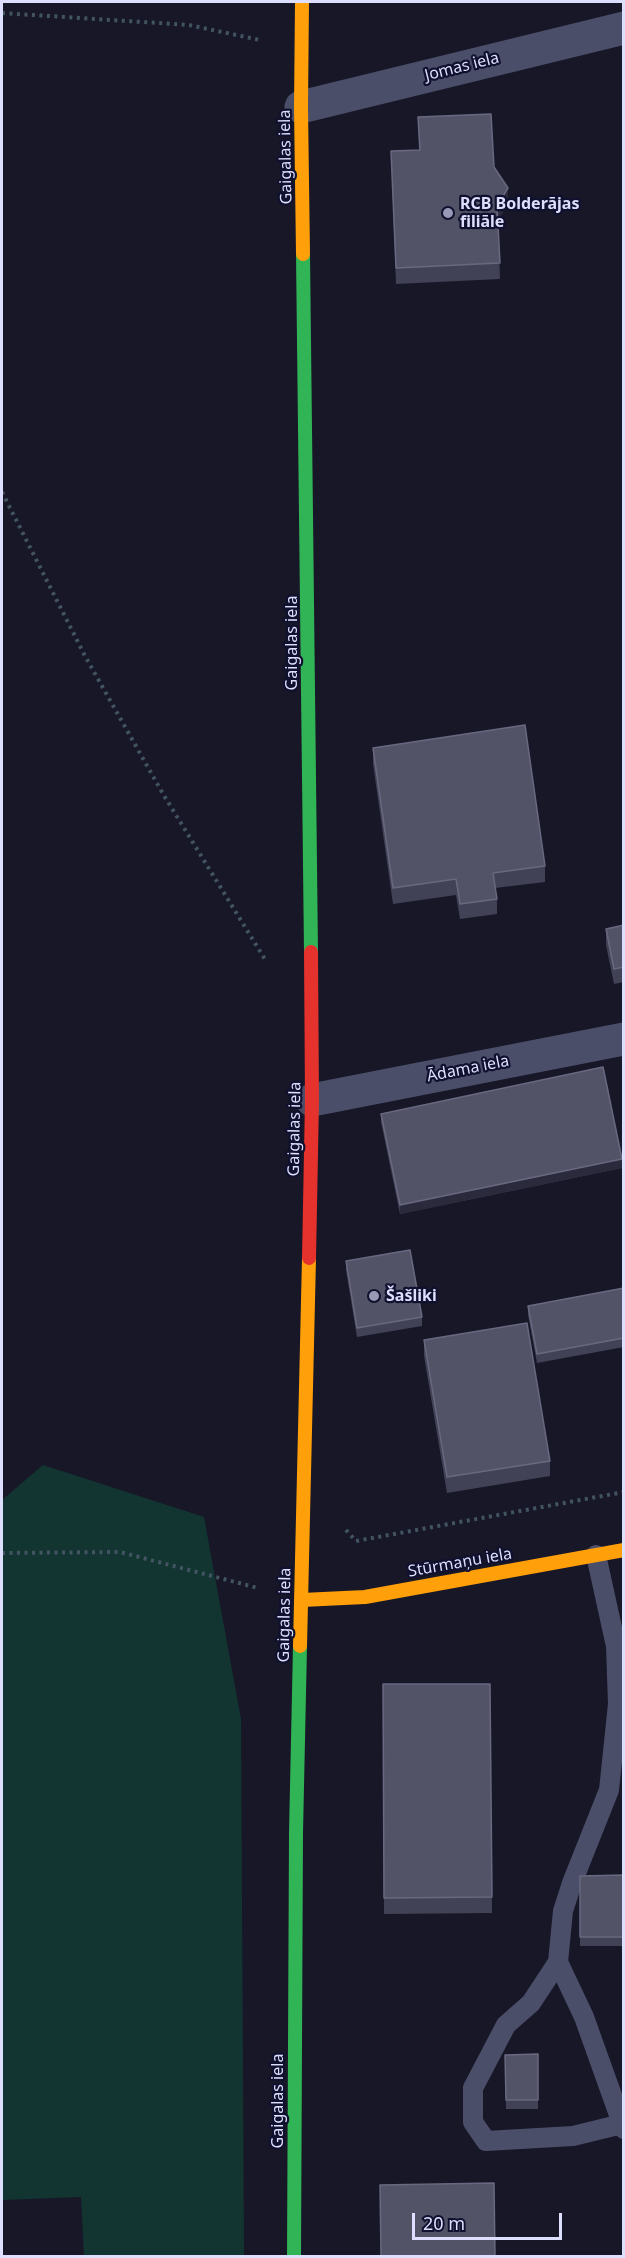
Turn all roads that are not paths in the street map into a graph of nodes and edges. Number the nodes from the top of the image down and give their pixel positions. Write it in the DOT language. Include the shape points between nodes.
graph roads {
  1 [pos="302,2"];
  2 [pos="624,28"];
  3 [pos="301,107"];
  4 [pos="624,1039"];
  5 [pos="312,1100"];
  6 [pos="624,1550"];
  7 [pos="596,1555"];
  8 [pos="302,1600"];
  9 [pos="558,1962"];
  10 [pos="623,2127"];
  11 [pos="294,2256"];
  1 -- 3 [label="street, Gaigalas iela"];
  2 -- 3 [label="street, Jomas iela"];
  3 -- 5 [label="street, Gaigalas iela"];
  4 -- 5 [label="street, Ādama iela"];
  5 -- 8 [label="street, Gaigalas iela"];
  6 -- 7 [label="street, Stūrmaņu iela"];
  7 -- 8 [label="street, Stūrmaņu iela" via="364,1597"];
  7 -- 9 [label="lane" via="616,1646 618,1704 609,1790 563,1911"];
  8 -- 11 [label="street, Gaigalas iela" via="296,1833"];
  9 -- 10 [label="lane" via="584,2017"];
  9 -- 10 [label="lane" via="531,2003 506,2025 491,2051 473,2088 473,2122 486,2141 573,2136"];
}
